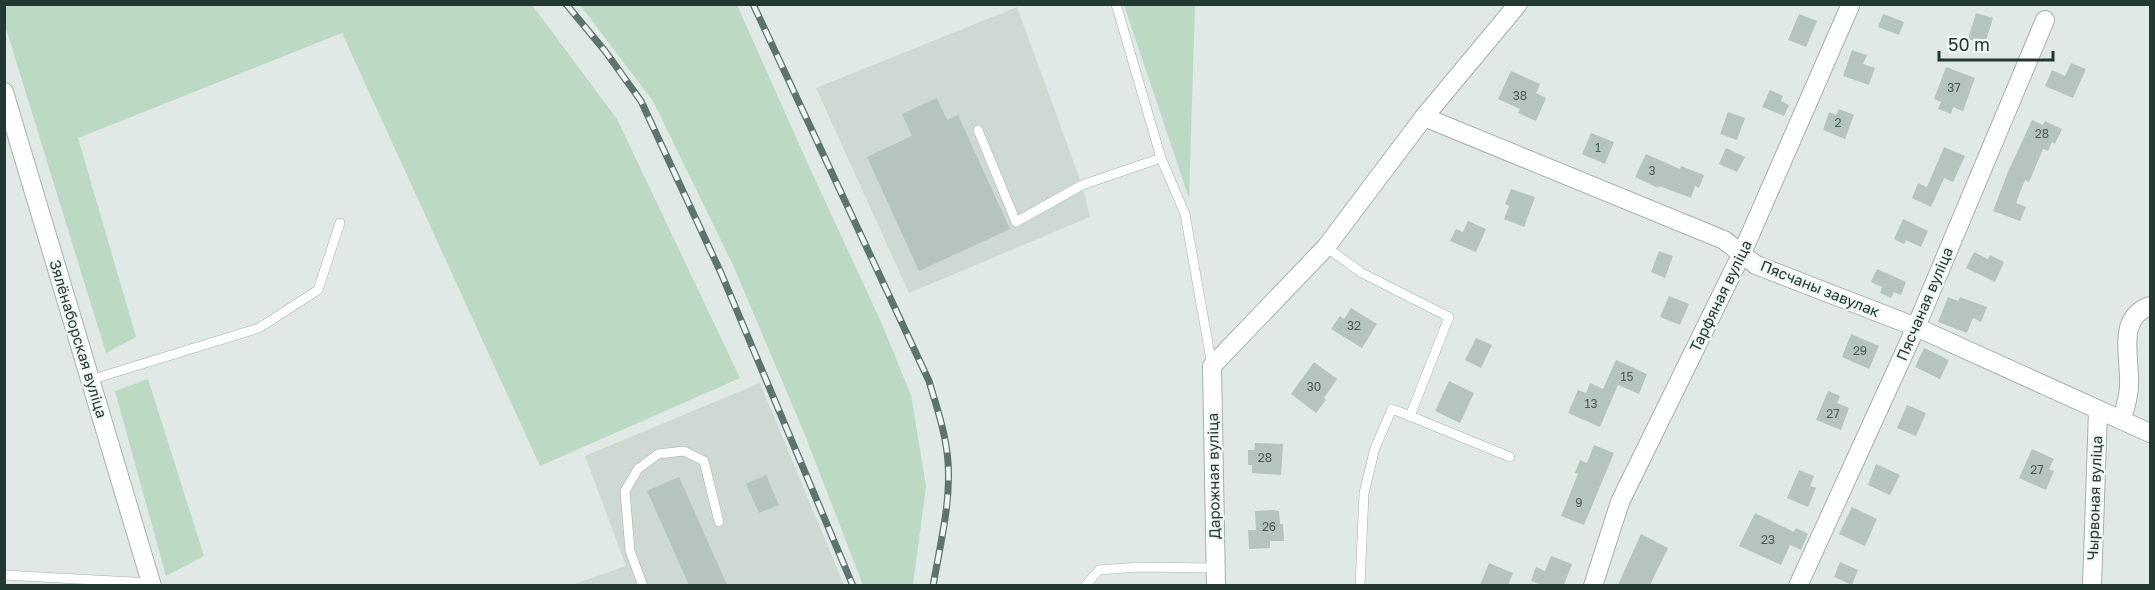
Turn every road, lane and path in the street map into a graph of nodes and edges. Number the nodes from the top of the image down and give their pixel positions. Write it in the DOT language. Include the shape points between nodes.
graph roads {
  1 [pos="1116,4"];
  2 [pos="1518,4"];
  3 [pos="1850,6"];
  4 [pos="2045,20"];
  5 [pos="4,92"];
  6 [pos="1424,117"];
  7 [pos="978,130"];
  8 [pos="1161,158"];
  9 [pos="340,223"];
  10 [pos="1326,247"];
  11 [pos="1742,253"];
  12 [pos="2151,306"];
  13 [pos="1916,327"];
  14 [pos="1212,366"];
  15 [pos="90,380"];
  16 [pos="2098,411"];
  17 [pos="1410,416"];
  18 [pos="2121,420"];
  19 [pos="2151,433"];
  20 [pos="1510,458"];
  21 [pos="719,522"];
  22 [pos="4,575"];
  23 [pos="1216,577"];
  24 [pos="151,584"];
  25 [pos="643,585"];
  26 [pos="1085,585"];
  27 [pos="1360,585"];
  28 [pos="1593,585"];
  29 [pos="1798,585"];
  30 [pos="2092,585"];
  1 -- 8 [label="lane"];
  2 -- 6 [label="street"];
  3 -- 11 [label="street, Тарфяная вуліца"];
  4 -- 13 [label="street, Пясчаная вуліца"];
  5 -- 15 [label="street, Зялёнаборская вуліца"];
  6 -- 10 [label="street"];
  6 -- 11 [label="street, Пясчаны завулак" via="1724,240"];
  7 -- 8 [label="lane" via="1016,222 1082,185"];
  8 -- 14 [label="lane" via="1185,214"];
  9 -- 15 [label="lane" via="318,290 259,328"];
  10 -- 14 [label="street"];
  10 -- 17 [label="lane" via="1362,273 1449,317"];
  11 -- 13 [label="street, Пясчаны завулак" via="1756,265"];
  11 -- 28 [label="street, Тарфяная вуліца" via="1620,502"];
  12 -- 18 [label="street" via="2142,309 2129,325 2130,381"];
  13 -- 16 [label="street, Пясчаны завулак"];
  13 -- 29 [label="street, Пясчаная вуліца"];
  14 -- 23 [label="street, Дарожная вуліца"];
  15 -- 24 [label="street, Зялёнаборская вуліца"];
  16 -- 18 [label="street, Пясчаны завулак"];
  16 -- 30 [label="street, Чырвоная вуліца"];
  17 -- 20 [label="lane"];
  17 -- 27 [label="lane" via="1392,409 1375,448 1364,494"];
  18 -- 19 [label="street, Пясчаны завулак"];
  21 -- 25 [label="lane" via="704,461 684,451 658,454 638,469 625,491 630,551"];
  22 -- 24 [label="lane"];
  23 -- 26 [label="lane" via="1138,567 1099,570"];
}
